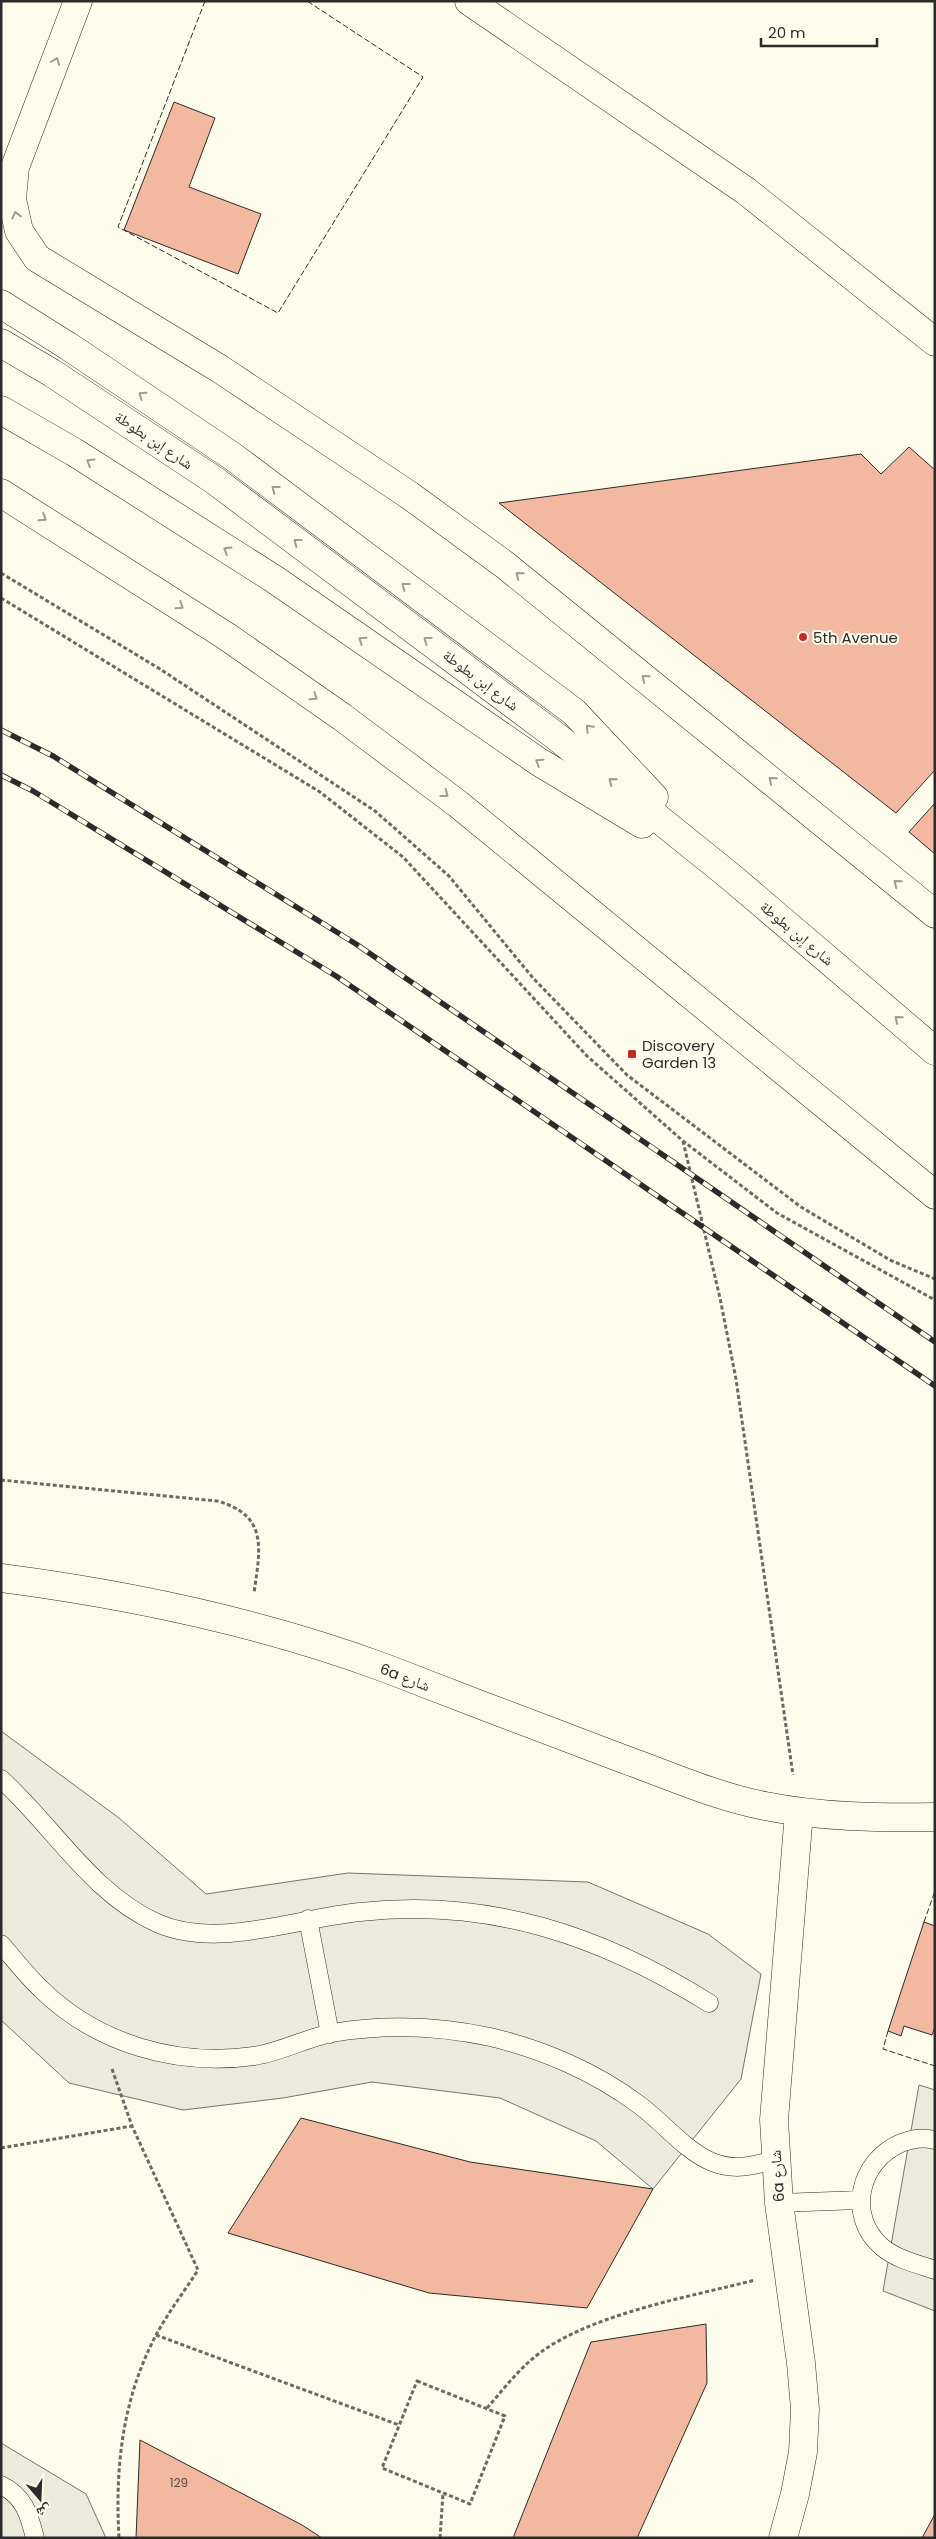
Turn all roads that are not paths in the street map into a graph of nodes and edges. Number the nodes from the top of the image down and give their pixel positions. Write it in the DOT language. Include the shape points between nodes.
graph roads {
  1 [pos="78,1"];
  2 [pos="469,1"];
  3 [pos="1,304"];
  4 [pos="1,342"];
  5 [pos="935,342"];
  6 [pos="1,410"];
  7 [pos="1,493"];
  8 [pos="731,877"];
  9 [pos="935,914"];
  10 [pos="935,1051"];
  11 [pos="935,1195"];
  12 [pos="1,1578"];
  13 [pos="1,1779"];
  14 [pos="799,1812"];
  15 [pos="935,1817"];
  16 [pos="308,1919"];
  17 [pos="1,1944"];
  18 [pos="709,2003"];
  19 [pos="330,2034"];
  20 [pos="935,2140"];
  21 [pos="775,2160"];
  22 [pos="860,2200"];
  23 [pos="779,2203"];
  24 [pos="935,2270"];
  25 [pos="1,2485"];
  26 [pos="35,2538"];
  27 [pos="783,2538"];
  9 -- 1 [label="main road, one-way" via="506,565 409,495 228,374 38,258 19,231 12,199 15,167"];
  2 -- 5 [label="main road" via="746,190"];
  8 -- 3 [label="main road, one-way" via="574,712 232,456"];
  8 -- 4 [label="main road, شارع إبن بطوطة, one-way" via="557,737 214,480"];
  8 -- 6 [label="main road, one-way" via="539,762 274,579 74,452"];
  7 -- 11 [label="main road, one-way" via="226,636 342,716 419,774"];
  10 -- 8 [label="main road, شارع إبن بطوطة, one-way"];
  12 -- 14 [label="main road, 6a شارع" via="129,1597 250,1625 385,1668 692,1784 762,1806"];
  13 -- 16 [label="lane" via="126,1908 159,1924 196,1933 234,1934"];
  14 -- 15 [label="main road, 6a شارع"];
  14 -- 21 [label="main road, 6a شارع" via="774,2120"];
  16 -- 18 [label="lane" via="413,1909 517,1920 617,1952 664,1975"];
  16 -- 19 [label="lane"];
  17 -- 19 [label="lane" via="40,1988 67,2012 135,2046 167,2055 215,2060 256,2056"];
  19 -- 21 [label="lane" via="384,2027 438,2029 491,2038 543,2053 592,2075 638,2104 712,2162 731,2167 751,2167"];
  20 -- 22 [label="lane" via="909,2140 890,2148 874,2162 864,2180"];
  21 -- 23 [label="main road, 6a شارع"];
  22 -- 23 [label="lane"];
  22 -- 24 [label="lane" via="870,2234 882,2248 897,2257"];
  23 -- 27 [label="main road, 6a شارع" via="805,2409 796,2494"];
  25 -- 26 [label="lane" via="23,2501"];
}
